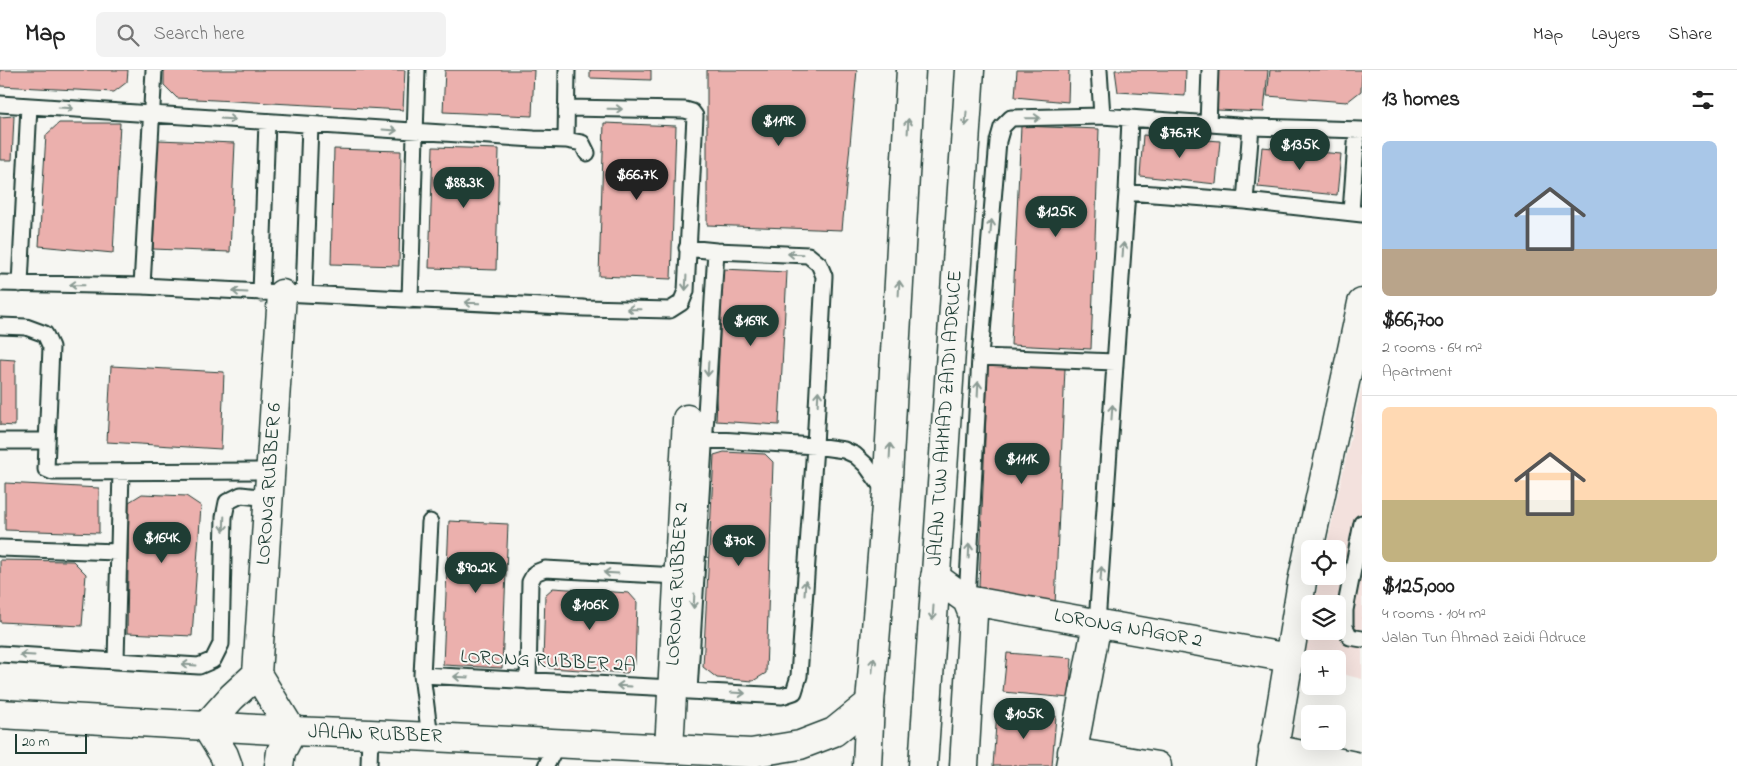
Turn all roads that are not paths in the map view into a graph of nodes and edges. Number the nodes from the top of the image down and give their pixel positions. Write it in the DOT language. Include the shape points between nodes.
graph roads {
  1 [pos="154,70"];
  2 [pos="417,70"];
  3 [pos="567,70"];
  4 [pos="911,70"];
  5 [pos="970,70"];
  6 [pos="1100,70"];
  7 [pos="1210,70"];
  8 [pos="0,104"];
  9 [pos="29,106"];
  10 [pos="566,108"];
  11 [pos="151,113"];
  12 [pos="1102,116"];
  13 [pos="1130,118"];
  14 [pos="267,122"];
  15 [pos="310,124"];
  16 [pos="1208,124"];
  17 [pos="1251,127"];
  18 [pos="1359,130"];
  19 [pos="415,131"];
  20 [pos="566,140"];
  21 [pos="587,154"];
  22 [pos="1127,192"];
  23 [pos="1245,201"];
  24 [pos="1356,213"];
  25 [pos="687,248"];
  26 [pos="716,251"];
  27 [pos="0,283"];
  28 [pos="20,284"];
  29 [pos="142,286"];
  30 [pos="282,294"];
  31 [pos="410,300"];
  32 [pos="1362,304"];
  33 [pos="0,326"];
  34 [pos="980,357"];
  35 [pos="1115,362"];
  36 [pos="1354,379"];
  37 [pos="695,429"];
  38 [pos="0,441"];
  39 [pos="46,441"];
  40 [pos="815,446"];
  41 [pos="271,471"];
  42 [pos="121,472"];
  43 [pos="887,494"];
  44 [pos="269,498"];
  45 [pos="430,522"];
  46 [pos="1362,523"];
  47 [pos="0,548"];
  48 [pos="118,552"];
  49 [pos="678,576"];
  50 [pos="935,577"];
  51 [pos="1302,595"];
  52 [pos="966,600"];
  53 [pos="1346,605"];
  54 [pos="1098,623"];
  55 [pos="1301,625"];
  56 [pos="1346,633"];
  57 [pos="1362,639"];
  58 [pos="0,654"];
  59 [pos="1289,658"];
  60 [pos="116,660"];
  61 [pos="257,674"];
  62 [pos="422,675"];
  63 [pos="528,681"];
  64 [pos="681,690"];
  65 [pos="870,703"];
  66 [pos="0,714"];
  67 [pos="206,726"];
  68 [pos="292,731"];
  69 [pos="370,734"];
  70 [pos="430,737"];
  71 [pos="669,749"];
  72 [pos="751,753"];
  73 [pos="552,755"];
  74 [pos="1272,758"];
  75 [pos="1071,759"];
  76 [pos="228,766"];
  77 [pos="279,766"];
  78 [pos="369,766"];
  79 [pos="793,766"];
  80 [pos="867,766"];
  81 [pos="923,766"];
  82 [pos="964,766"];
  83 [pos="1158,766"];
  84 [pos="1355,766"];
  1 -- 11 [label="lane"];
  2 -- 19 [label="lane"];
  3 -- 10 [label="lane"];
  43 -- 4 [label="main road, one-way"];
  5 -- 50 [label="main road, JALAN TUN AHMAD ZAIDI ADRUCE, one-way"];
  6 -- 12 [label="lane"];
  7 -- 16 [label="lane"];
  8 -- 9 [label="lane"];
  9 -- 11 [label="lane, one-way"];
  9 -- 28 [label="lane"];
  10 -- 20 [label="lane"];
  10 -- 25 [label="lane, one-way" via="692,112 695,116"];
  11 -- 14 [label="lane, one-way"];
  11 -- 29 [label="lane"];
  12 -- 13 [label="lane"];
  34 -- 12 [label="lane, one-way" via="998,141 1002,127 1011,118"];
  13 -- 16 [label="lane"];
  13 -- 22 [label="lane"];
  14 -- 15 [label="lane"];
  14 -- 30 [label="lane"];
  15 -- 19 [label="lane, one-way"];
  15 -- 30 [label="lane"];
  16 -- 17 [label="lane"];
  17 -- 18 [label="lane"];
  17 -- 23 [label="lane"];
  18 -- 24 [label="lane"];
  19 -- 20 [label="lane"];
  19 -- 31 [label="lane"];
  20 -- 21 [label="lane" via="582,143"];
  22 -- 23 [label="lane"];
  35 -- 22 [label="lane, one-way"];
  23 -- 24 [label="lane"];
  25 -- 26 [label="lane"];
  25 -- 31 [label="lane, one-way" via="686,291 681,303 670,310"];
  26 -- 37 [label="lane, one-way"];
  40 -- 26 [label="lane, one-way" via="824,276 819,264 808,255"];
  27 -- 28 [label="lane"];
  29 -- 28 [label="lane, one-way"];
  30 -- 29 [label="lane, one-way"];
  30 -- 31 [label="lane"];
  30 -- 41 [label="main road, LORONG RUBBER 6"];
  32 -- 36 [label="main road"];
  33 -- 39 [label="lane" via="26,327 45,334 51,347"];
  34 -- 35 [label="lane"];
  52 -- 34 [label="lane, one-way"];
  54 -- 35 [label="lane, one-way"];
  36 -- 51 [label="main road" via="1302,582"];
  37 -- 40 [label="lane"];
  37 -- 49 [label="main road, LORONG RUBBER 2"];
  37 -- 64 [label="lane, one-way"];
  38 -- 39 [label="lane"];
  39 -- 42 [label="lane" via="46,469 53,472"];
  40 -- 43 [label="lane" via="855,455"];
  64 -- 40 [label="lane, LORONG RUBBER 2A, one-way" via="782,696 794,692 799,676"];
  41 -- 42 [label="lane"];
  41 -- 44 [label="main road, LORONG RUBBER 6"];
  42 -- 48 [label="lane"];
  65 -- 43 [label="main road, one-way"];
  44 -- 60 [label="lane, one-way" via="240,495 227,502 221,644 214,660 198,666"];
  44 -- 61 [label="main road, LORONG RUBBER 6"];
  45 -- 62 [label="lane"];
  46 -- 53 [label="lane"];
  47 -- 48 [label="lane"];
  48 -- 60 [label="lane"];
  49 -- 63 [label="lane, one-way" via="545,569 535,573 530,582"];
  49 -- 64 [label="main road, LORONG RUBBER 2"];
  50 -- 52 [label="main road"];
  50 -- 81 [label="main road, JALAN TUN AHMAD ZAIDI ADRUCE, one-way"];
  52 -- 54 [label="main road, LORONG NAGOR 2"];
  52 -- 82 [label="main road" via="973,615"];
  54 -- 59 [label="main road, LORONG NAGOR 2"];
  54 -- 75 [label="main road"];
  55 -- 59 [label="main road"];
  56 -- 57 [label="lane" via="1350,637"];
  60 -- 58 [label="lane, one-way"];
  59 -- 74 [label="main road"];
  61 -- 67 [label="main road"];
  61 -- 68 [label="main road"];
  63 -- 62 [label="lane, LORONG RUBBER 2A, one-way"];
  62 -- 70 [label="lane"];
  64 -- 63 [label="lane, LORONG RUBBER 2A, one-way"];
  64 -- 71 [label="main road, LORONG RUBBER 2"];
  65 -- 72 [label="main road, JALAN RUBBER" via="834,732 800,745"];
  65 -- 80 [label="main road"];
  66 -- 67 [label="main road, JALAN RUBBER"];
  67 -- 68 [label="main road, JALAN RUBBER"];
  67 -- 76 [label="main road"];
  68 -- 69 [label="main road, JALAN RUBBER"];
  68 -- 77 [label="main road" via="281,752"];
  69 -- 70 [label="main road, JALAN RUBBER"];
  69 -- 78 [label="lane"];
  70 -- 73 [label="main road, JALAN RUBBER"];
  71 -- 72 [label="main road, JALAN RUBBER"];
  71 -- 73 [label="main road, JALAN RUBBER"];
  72 -- 79 [label="main road, JALAN RUBBER"];
  74 -- 84 [label="main road"];
  75 -- 83 [label="main road"];
}
